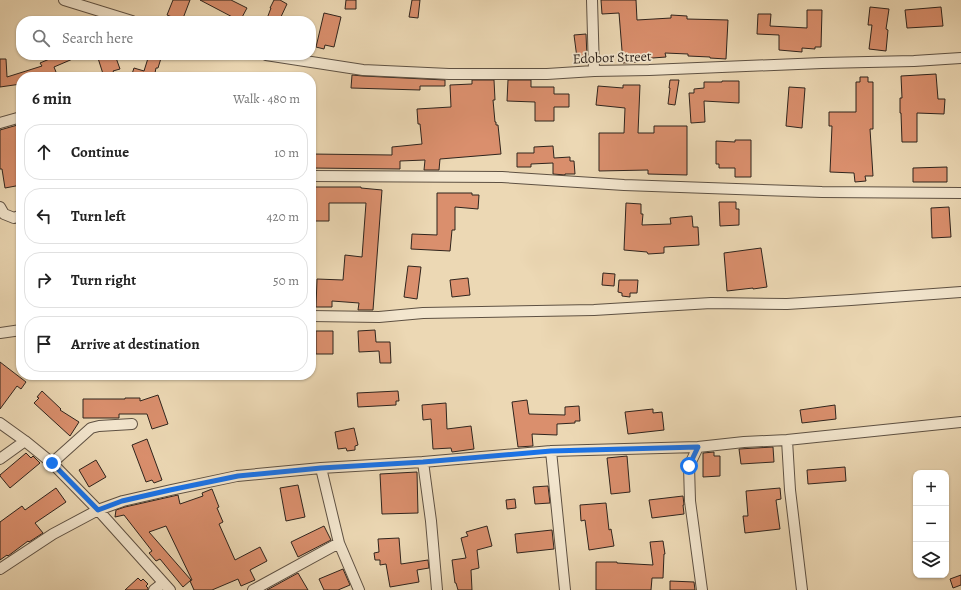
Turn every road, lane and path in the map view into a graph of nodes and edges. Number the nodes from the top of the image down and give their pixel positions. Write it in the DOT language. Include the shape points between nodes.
graph roads {
  1 [pos="64,0"];
  2 [pos="592,0"];
  3 [pos="116,16"];
  4 [pos="961,58"];
  5 [pos="298,60"];
  6 [pos="594,71"];
  7 [pos="16,118"];
  8 [pos="0,123"];
  9 [pos="316,176"];
  10 [pos="961,192"];
  11 [pos="0,208"];
  12 [pos="16,217"];
  13 [pos="961,292"];
  14 [pos="316,316"];
  15 [pos="16,331"];
  16 [pos="0,333"];
  17 [pos="961,422"];
  18 [pos="0,423"];
  19 [pos="132,424"];
  20 [pos="787,440"];
  21 [pos="25,441"];
  22 [pos="698,447"];
  23 [pos="551,451"];
  24 [pos="0,459"];
  25 [pos="423,462"];
  26 [pos="52,463"];
  27 [pos="321,468"];
  28 [pos="98,510"];
  29 [pos="339,543"];
  30 [pos="0,569"];
  31 [pos="163,583"];
  32 [pos="154,590"];
  33 [pos="170,590"];
  34 [pos="253,590"];
  35 [pos="359,590"];
  36 [pos="437,590"];
  37 [pos="565,590"];
  38 [pos="702,590"];
  39 [pos="802,590"];
  1 -- 3 [label="street"];
  2 -- 6 [label="street"];
  4 -- 6 [label="street, Edobor Street"];
  5 -- 6 [label="street, Edobor Street" via="363,70 449,74 547,74"];
  7 -- 8 [label="street"];
  9 -- 10 [label="street" via="502,177 624,186 822,192"];
  11 -- 12 [label="street" via="4,214"];
  13 -- 14 [label="street" via="787,304 711,303 594,310"];
  15 -- 16 [label="street"];
  17 -- 20 [label="street"];
  18 -- 21 [label="street"];
  19 -- 26 [label="street" via="91,428"];
  20 -- 22 [label="street"];
  20 -- 39 [label="street"];
  21 -- 24 [label="street"];
  21 -- 26 [label="street"];
  22 -- 23 [label="street"];
  22 -- 38 [label="street" via="689,466 690,501"];
  23 -- 25 [label="street"];
  23 -- 37 [label="street"];
  25 -- 27 [label="street"];
  25 -- 36 [label="street"];
  26 -- 28 [label="street"];
  27 -- 28 [label="street" via="238,476 122,501"];
  27 -- 29 [label="street"];
  28 -- 30 [label="street" via="53,534"];
  28 -- 31 [label="street"];
  29 -- 34 [label="street"];
  29 -- 35 [label="street"];
  31 -- 32 [label="street"];
  31 -- 33 [label="street"];
}
